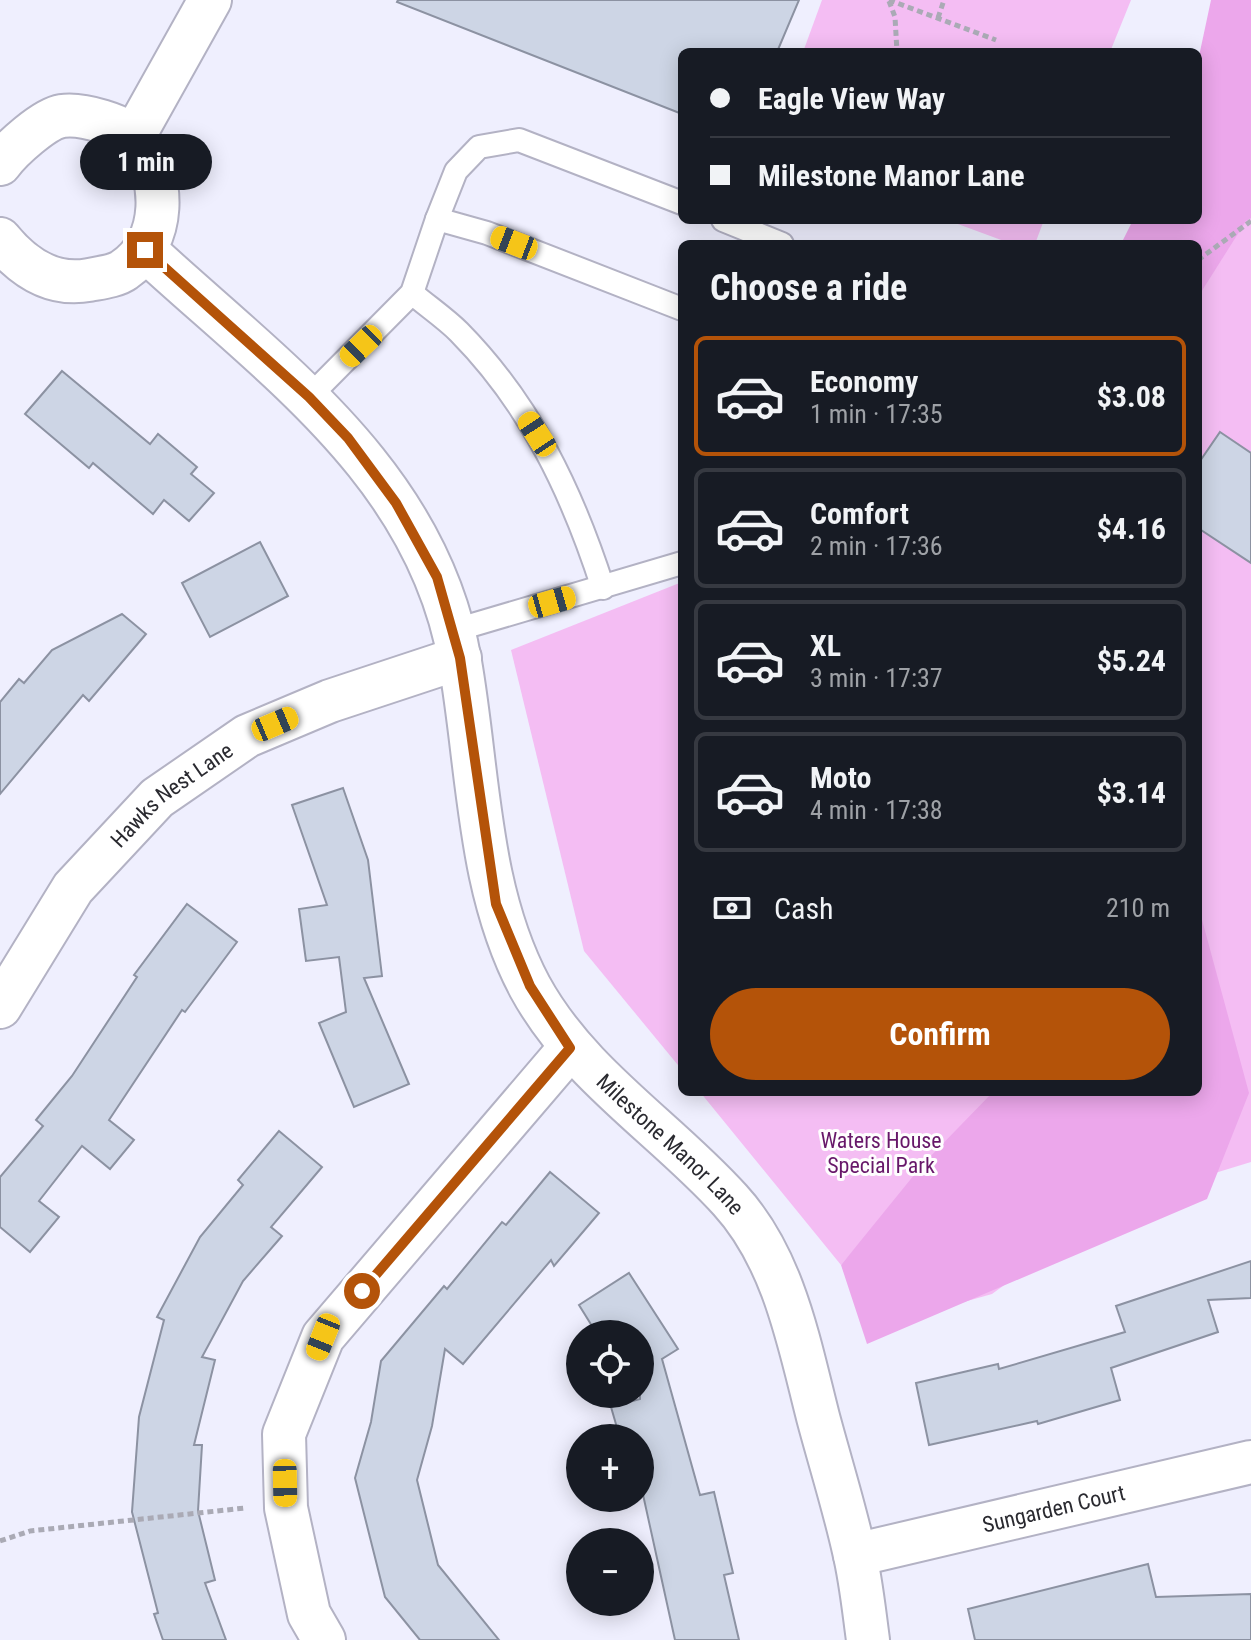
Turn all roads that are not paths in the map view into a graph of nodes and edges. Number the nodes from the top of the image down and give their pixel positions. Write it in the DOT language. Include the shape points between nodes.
graph roads {
  1 [pos="210,0"];
  2 [pos="134,136"];
  3 [pos="3,150"];
  4 [pos="678,201"];
  5 [pos="437,219"];
  6 [pos="733,224"];
  7 [pos="772,240"];
  8 [pos="145,250"];
  9 [pos="6,260"];
  10 [pos="412,293"];
  11 [pos="678,307"];
  12 [pos="309,397"];
  13 [pos="678,564"];
  14 [pos="603,588"];
  15 [pos="456,645"];
  16 [pos="0,1007"];
  17 [pos="570,1048"];
  18 [pos="1251,1462"];
  19 [pos="855,1555"];
  20 [pos="324,1640"];
  21 [pos="868,1640"];
  1 -- 2 [label="street"];
  2 -- 3 [label="street" via="103,120 62,116"];
  2 -- 8 [label="street" via="153,166 159,197"];
  4 -- 5 [label="lane" via="519,140 479,147 456,171"];
  5 -- 10 [label="lane"];
  5 -- 11 [label="lane" via="487,233"];
  6 -- 7 [label="lane"];
  8 -- 9 [label="street" via="122,272 85,281 53,280"];
  8 -- 12 [label="street, Milestone Manor Lane"];
  10 -- 12 [label="lane"];
  10 -- 14 [label="lane" via="459,331 508,389 552,457"];
  12 -- 15 [label="street, Milestone Manor Lane" via="348,438 396,503 437,577"];
  13 -- 14 [label="lane"];
  14 -- 15 [label="lane"];
  15 -- 16 [label="street, Hawks Nest Lane" via="247,736 157,798 73,888"];
  15 -- 17 [label="street, Milestone Manor Lane" via="496,904 530,986"];
  17 -- 19 [label="street, Milestone Manor Lane" via="732,1202 774,1266"];
  17 -- 20 [label="street" via="323,1337 284,1434 286,1508 309,1614"];
  18 -- 19 [label="street, Sungarden Court"];
  19 -- 21 [label="street, Milestone Manor Lane"];
}
